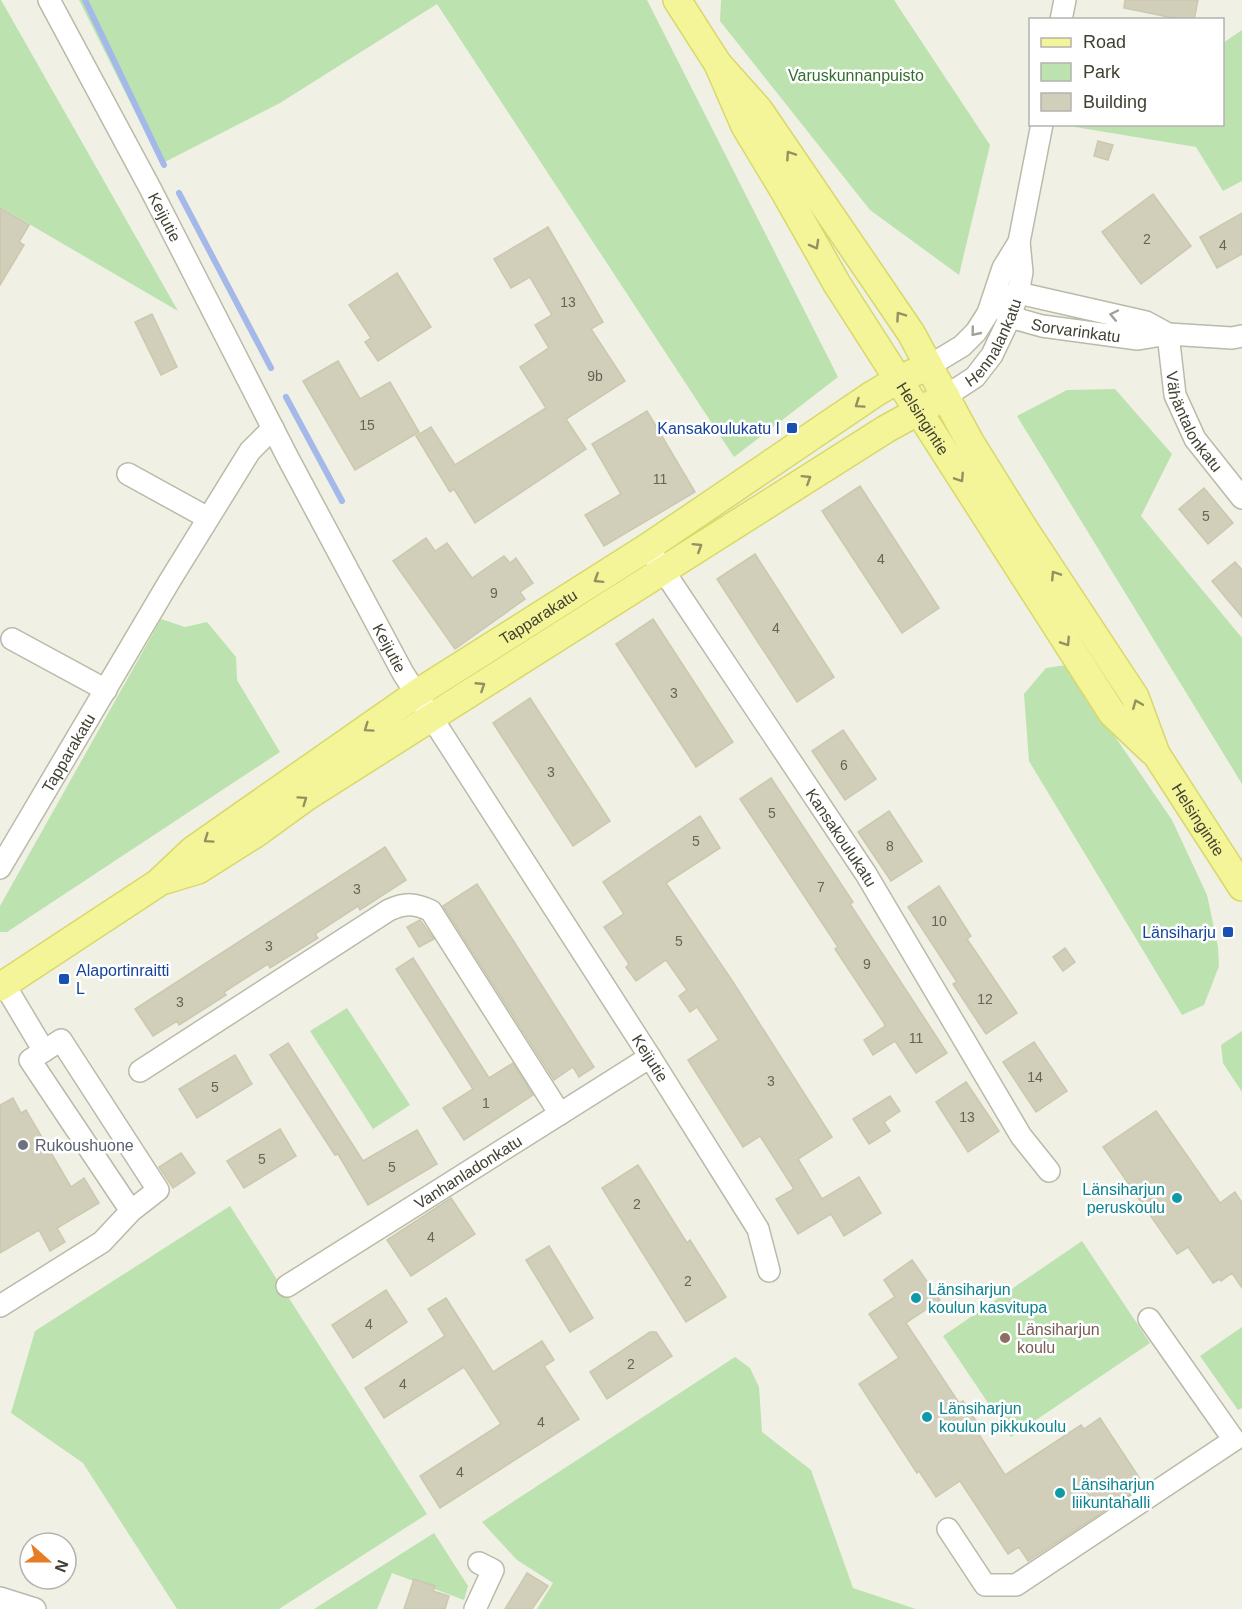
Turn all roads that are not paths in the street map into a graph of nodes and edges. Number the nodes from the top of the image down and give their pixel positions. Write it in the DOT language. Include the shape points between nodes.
graph roads {
  1 [pos="49,0"];
  2 [pos="677,0"];
  3 [pos="1065,0"];
  4 [pos="1061,18"];
  5 [pos="718,64"];
  6 [pos="1042,126"];
  7 [pos="1019,242"];
  8 [pos="1018,293"];
  9 [pos="994,300"];
  10 [pos="1010,317"];
  11 [pos="1168,334"];
  12 [pos="1242,336"];
  13 [pos="929,366"];
  14 [pos="897,380"];
  15 [pos="946,396"];
  16 [pos="917,411"];
  17 [pos="273,428"];
  18 [pos="128,474"];
  19 [pos="1242,498"];
  20 [pos="208,518"];
  21 [pos="648,547"];
  22 [pos="663,569"];
  23 [pos="12,639"];
  24 [pos="105,690"];
  25 [pos="416,694"];
  26 [pos="432,718"];
  27 [pos="1155,754"];
  28 [pos="0,868"];
  29 [pos="158,883"];
  30 [pos="1242,887"];
  31 [pos="2,985"];
  32 [pos="44,1051"];
  33 [pos="650,1057"];
  34 [pos="140,1071"];
  35 [pos="560,1114"];
  36 [pos="1049,1171"];
  37 [pos="131,1211"];
  38 [pos="769,1271"];
  39 [pos="287,1286"];
  40 [pos="0,1306"];
  41 [pos="1149,1319"];
  42 [pos="1238,1440"];
  43 [pos="948,1529"];
  44 [pos="479,1563"];
  45 [pos="0,1598"];
  46 [pos="35,1609"];
  47 [pos="475,1609"];
  1 -- 17 [label="street, Keijutie"];
  2 -- 5 [label="main road, Helsingintie"];
  3 -- 4 [label="street"];
  13 -- 5 [label="main road, Helsingintie, one-way" via="911,333 759,110"];
  5 -- 14 [label="main road, Helsingintie, one-way" via="745,126"];
  6 -- 7 [label="street, Hennalankatu"];
  7 -- 8 [label="street, Hennalankatu" via="1022,272"];
  7 -- 9 [label="street, Hennalankatu" via="1003,268"];
  8 -- 9 [label="street, Sorvarinkatu"];
  8 -- 10 [label="street, Hennalankatu"];
  11 -- 8 [label="street, Sorvarinkatu, one-way" via="1146,322"];
  9 -- 10 [label="street, Sorvarinkatu"];
  9 -- 13 [label="street, Hennalankatu, one-way" via="976,332 962,346"];
  10 -- 11 [label="street, Sorvarinkatu" via="1042,326 1138,339"];
  10 -- 15 [label="street, Hennalankatu" via="992,355 975,376"];
  11 -- 12 [label="street, Sorvarinkatu"];
  11 -- 19 [label="street, Vähäntalonkatu" via="1175,395 1195,439"];
  13 -- 14 [label="main road, Tapparakatu"];
  13 -- 15 [label="main road, Helsingintie"];
  14 -- 16 [label="main road, Helsingintie"];
  14 -- 21 [label="main road, Tapparakatu, one-way"];
  15 -- 16 [label="main road, Hennalankatu"];
  27 -- 15 [label="main road, Helsingintie, one-way" via="1135,697 1017,517"];
  22 -- 16 [label="main road, Tapparakatu, one-way"];
  16 -- 27 [label="main road, Helsingintie, one-way" via="1112,713"];
  17 -- 20 [label="street, Tapparakatu" via="250,451"];
  17 -- 25 [label="street, Keijutie"];
  18 -- 20 [label="street"];
  20 -- 24 [label="street, Tapparakatu"];
  21 -- 22 [label="street, Kansakoulukatu"];
  21 -- 25 [label="main road, Tapparakatu, one-way"];
  26 -- 22 [label="main road, Tapparakatu, one-way"];
  22 -- 36 [label="street, Kansakoulukatu" via="866,874 1021,1136"];
  23 -- 24 [label="street"];
  24 -- 28 [label="street, Tapparakatu"];
  25 -- 26 [label="street, Keijutie"];
  25 -- 29 [label="main road, Tapparakatu, one-way" via="193,850"];
  29 -- 26 [label="main road, Tapparakatu, one-way" via="198,870"];
  26 -- 33 [label="street, Keijutie"];
  27 -- 30 [label="main road, Helsingintie"];
  29 -- 31 [label="main road, Tapparakatu"];
  31 -- 32 [label="street"];
  32 -- 37 [label="street" via="30,1060"];
  32 -- 37 [label="street" via="61,1040 158,1190"];
  33 -- 35 [label="street, Vanhanladonkatu"];
  33 -- 38 [label="street, Keijutie" via="758,1229"];
  34 -- 35 [label="street" via="389,910 410,904 431,911"];
  35 -- 39 [label="street, Vanhanladonkatu"];
  37 -- 40 [label="street" via="102,1242"];
  41 -- 42 [label="street"];
  42 -- 43 [label="street" via="1016,1585 985,1585"];
  44 -- 47 [label="street" via="494,1570"];
  45 -- 46 [label="street"];
}
